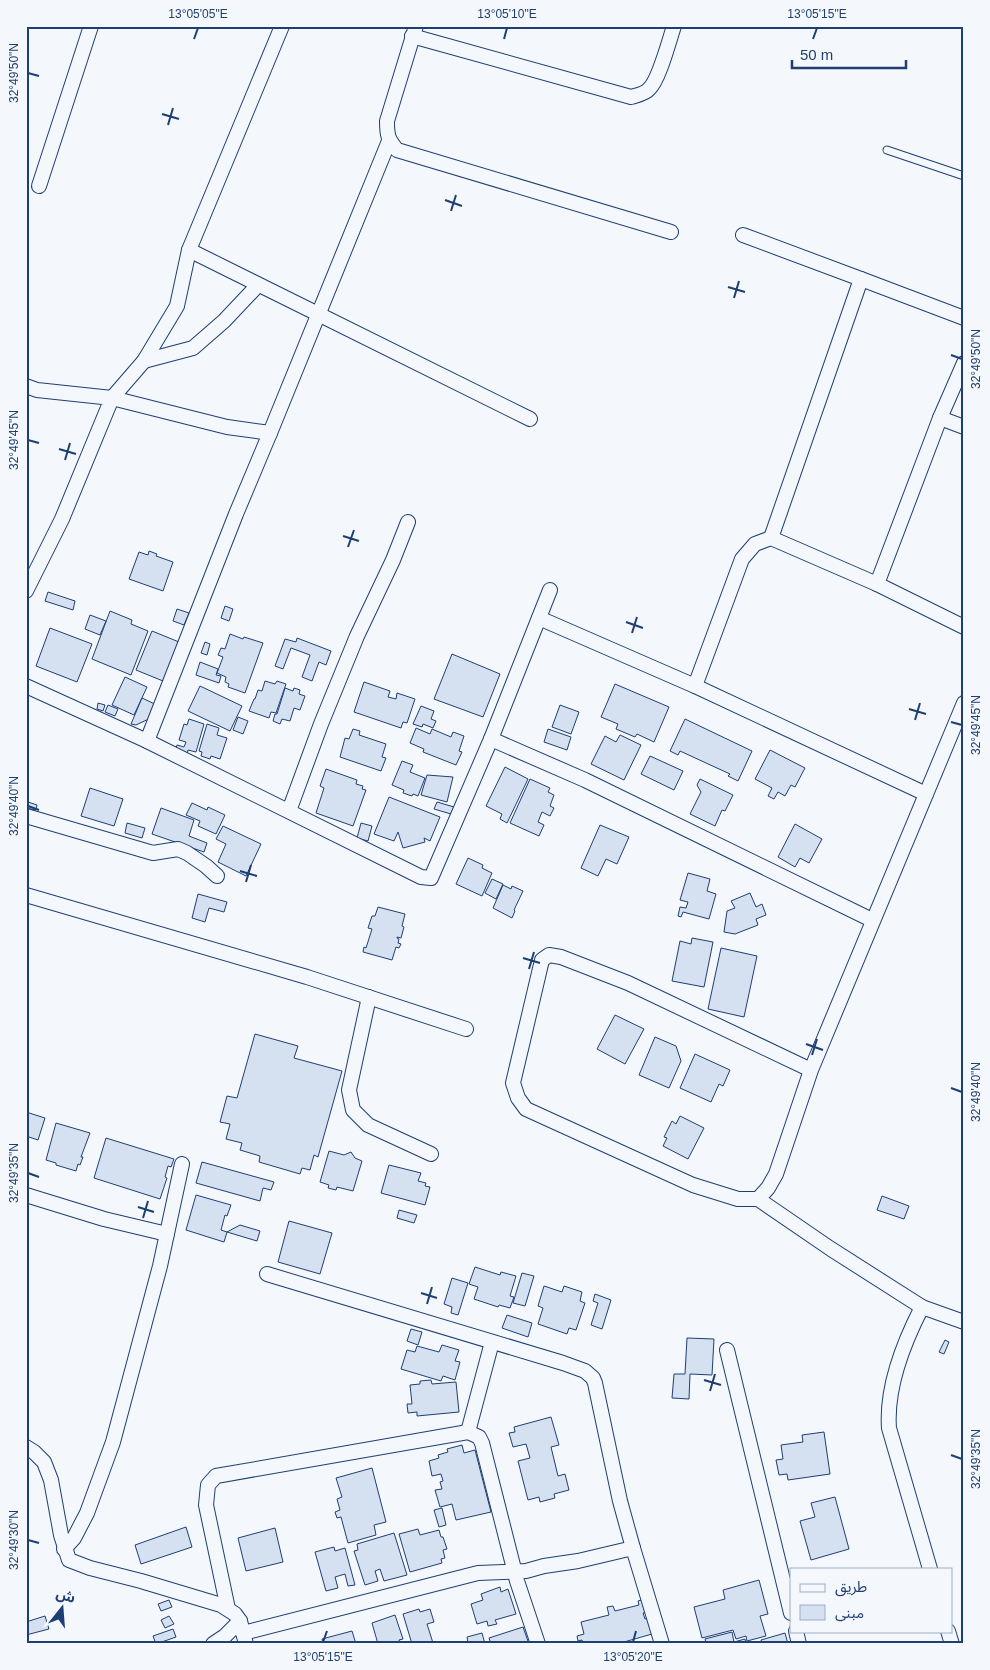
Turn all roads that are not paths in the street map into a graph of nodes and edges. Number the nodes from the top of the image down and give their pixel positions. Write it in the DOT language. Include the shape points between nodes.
graph roads {
  1 [pos="91,26"];
  2 [pos="282,26"];
  3 [pos="674,26"];
  4 [pos="414,31"];
  5 [pos="389,141"];
  6 [pos="887,150"];
  7 [pos="964,176"];
  8 [pos="40,186"];
  9 [pos="671,232"];
  10 [pos="743,235"];
  11 [pos="189,250"];
  12 [pos="861,279"];
  13 [pos="258,285"];
  14 [pos="318,315"];
  15 [pos="964,318"];
  16 [pos="144,361"];
  17 [pos="964,363"];
  18 [pos="26,386"];
  19 [pos="112,398"];
  20 [pos="940,418"];
  21 [pos="530,419"];
  22 [pos="964,428"];
  23 [pos="270,433"];
  24 [pos="408,522"];
  25 [pos="771,538"];
  26 [pos="877,584"];
  27 [pos="550,590"];
  28 [pos="26,591"];
  29 [pos="539,618"];
  30 [pos="964,627"];
  31 [pos="26,686"];
  32 [pos="695,686"];
  33 [pos="964,703"];
  34 [pos="491,739"];
  35 [pos="147,741"];
  36 [pos="926,794"];
  37 [pos="289,812"];
  38 [pos="26,816"];
  39 [pos="217,876"];
  40 [pos="26,895"];
  41 [pos="872,920"];
  42 [pos="369,997"];
  43 [pos="466,1029"];
  44 [pos="811,1070"];
  45 [pos="431,1154"];
  46 [pos="182,1164"];
  47 [pos="26,1195"];
  48 [pos="758,1200"];
  49 [pos="167,1234"];
  50 [pos="267,1274"];
  51 [pos="922,1307"];
  52 [pos="964,1322"];
  53 [pos="492,1342"];
  54 [pos="728,1350"];
  55 [pos="468,1432"];
  56 [pos="26,1447"];
  57 [pos="633,1548"];
  58 [pos="64,1549"];
  59 [pos="930,1568"];
  60 [pos="514,1571"];
  61 [pos="228,1609"];
  62 [pos="790,1609"];
  63 [pos="948,1632"];
  64 [pos="243,1633"];
  65 [pos="213,1644"];
  66 [pos="538,1644"];
  67 [pos="662,1644"];
  68 [pos="952,1644"];
  1 -- 8 [label="street"];
  2 -- 11 [label="street"];
  3 -- 4 [label="street" via="654,82 649,90 631,97"];
  4 -- 5 [label="street" via="387,121"];
  5 -- 9 [label="street" via="398,150"];
  5 -- 14 [label="street"];
  6 -- 7 [label="lane"];
  10 -- 12 [label="street"];
  11 -- 13 [label="street"];
  11 -- 16 [label="street" via="177,306"];
  12 -- 15 [label="street"];
  12 -- 25 [label="street"];
  13 -- 14 [label="street"];
  13 -- 16 [label="street" via="194,348"];
  14 -- 21 [label="street"];
  14 -- 23 [label="street"];
  16 -- 19 [label="street"];
  17 -- 20 [label="street"];
  18 -- 19 [label="street"];
  19 -- 23 [label="street" via="226,427"];
  19 -- 28 [label="street" via="62,520"];
  20 -- 22 [label="street"];
  20 -- 26 [label="street"];
  23 -- 35 [label="street"];
  24 -- 37 [label="street" via="357,636"];
  25 -- 26 [label="street"];
  25 -- 32 [label="street" via="754,544 742,559"];
  26 -- 30 [label="street"];
  27 -- 29 [label="street"];
  29 -- 32 [label="street"];
  29 -- 34 [label="street"];
  31 -- 35 [label="street"];
  32 -- 36 [label="street"];
  33 -- 36 [label="street"];
  34 -- 37 [label="street" via="430,878 421,877"];
  34 -- 41 [label="street" via="585,780"];
  35 -- 37 [label="street"];
  36 -- 41 [label="street"];
  38 -- 39 [label="street" via="154,853 178,850"];
  40 -- 42 [label="street"];
  41 -- 44 [label="street"];
  42 -- 43 [label="street"];
  42 -- 45 [label="street" via="349,1090 353,1110 368,1125"];
  44 -- 48 [label="street" via="776,1174"];
  44 -- 48 [label="street" via="605,974 555,955 549,954 542,960 514,1083 518,1098 526,1109 693,1185 738,1199"];
  46 -- 49 [label="street"];
  47 -- 49 [label="street"];
  48 -- 51 [label="street"];
  49 -- 58 [label="street" via="113,1442 87,1513 74,1538"];
  50 -- 53 [label="street"];
  51 -- 52 [label="street"];
  51 -- 59 [label="street" via="912,1326 897,1372 888,1413 889,1428"];
  53 -- 55 [label="street"];
  53 -- 57 [label="street" via="563,1363 585,1371 593,1378"];
  54 -- 62 [label="street"];
  55 -- 60 [label="street" via="479,1437 482,1443"];
  55 -- 61 [label="street" via="216,1476 208,1486 206,1505"];
  56 -- 58 [label="street" via="44,1462 51,1480"];
  57 -- 60 [label="street"];
  57 -- 67 [label="street"];
  58 -- 61 [label="street" via="69,1560 78,1564"];
  60 -- 64 [label="street" via="463,1576"];
  60 -- 66 [label="street"];
  61 -- 64 [label="street" via="235,1614"];
  63 -- 68 [label="street"];
  64 -- 65 [label="street" via="225,1636"];
}
